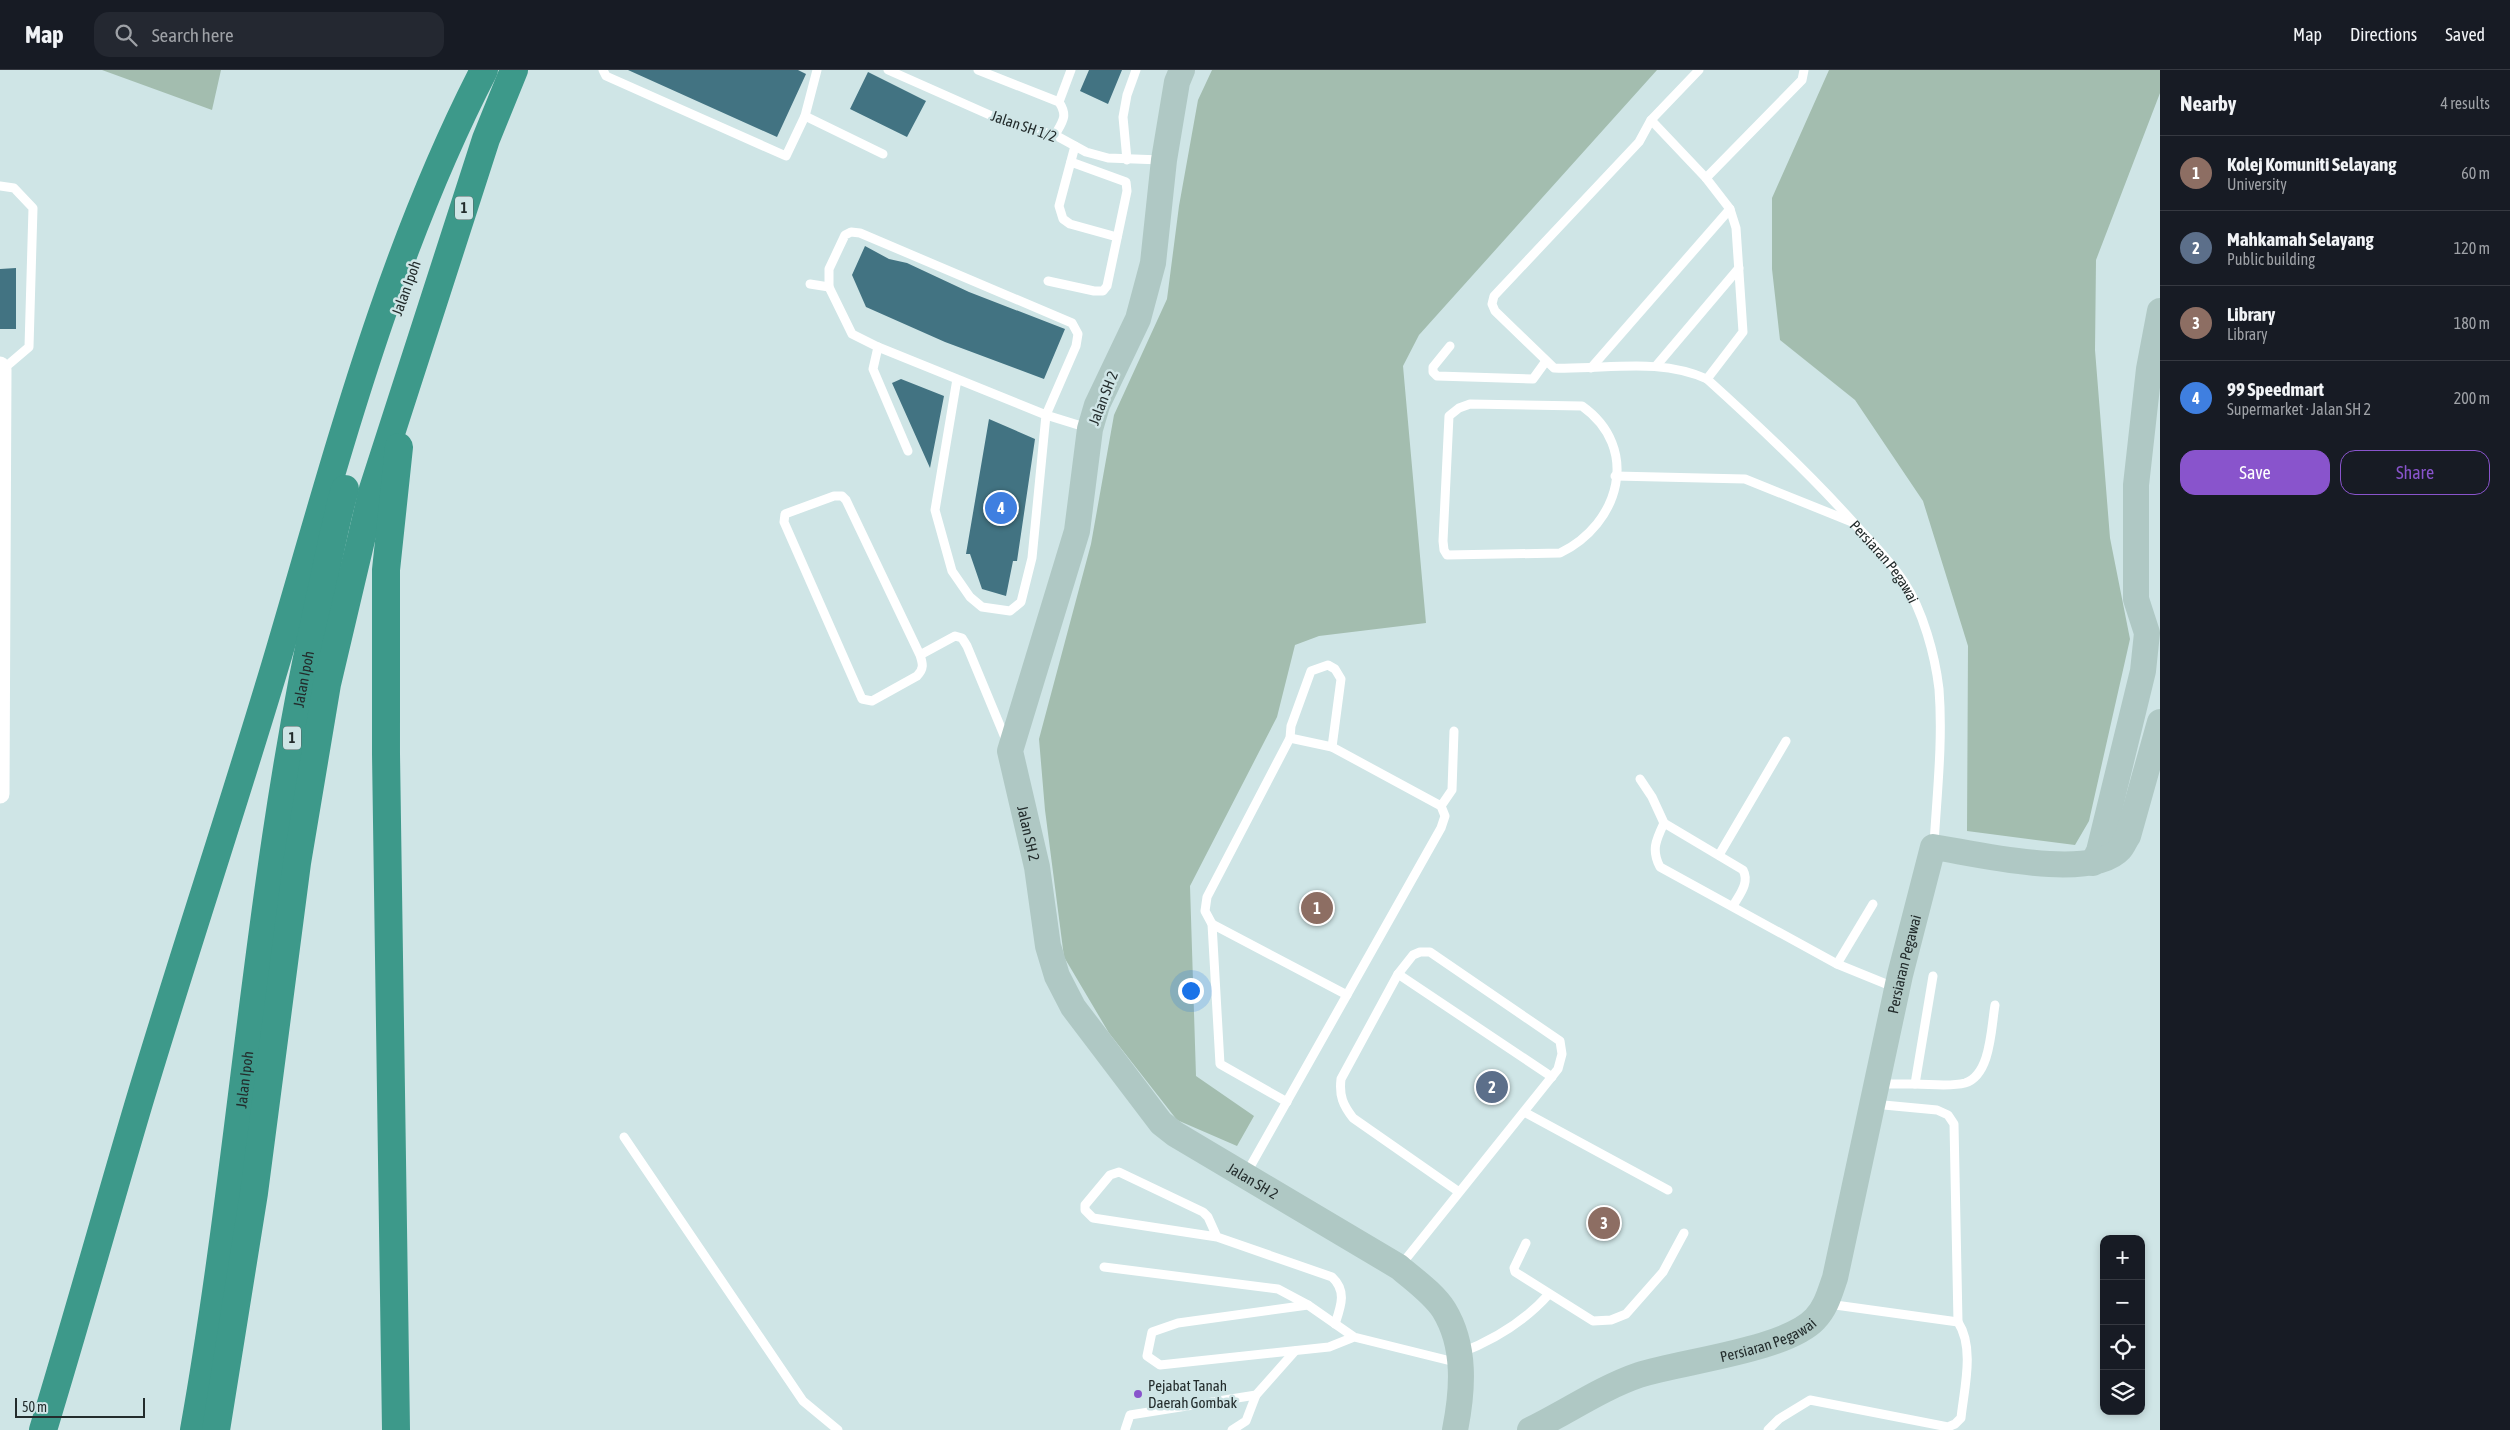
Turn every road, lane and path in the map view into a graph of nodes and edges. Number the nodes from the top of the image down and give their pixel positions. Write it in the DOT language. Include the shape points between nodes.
graph roads {
  1 [pos="484,70"];
  2 [pos="490,70"];
  3 [pos="514,70"];
  4 [pos="603,70"];
  5 [pos="817,70"];
  6 [pos="888,70"];
  7 [pos="978,70"];
  8 [pos="1071,70"];
  9 [pos="1136,70"];
  10 [pos="1182,70"];
  11 [pos="1699,70"];
  12 [pos="1804,70"];
  13 [pos="1058,102"];
  14 [pos="805,116"];
  15 [pos="1650,120"];
  16 [pos="1055,134"];
  17 [pos="1075,146"];
  18 [pos="883,154"];
  19 [pos="1127,160"];
  20 [pos="1164,160"];
  21 [pos="1071,162"];
  22 [pos="1706,178"];
  23 [pos="0,186"];
  24 [pos="1730,209"];
  25 [pos="1117,237"];
  26 [pos="1739,268"];
  27 [pos="1048,281"];
  28 [pos="810,284"];
  29 [pos="829,288"];
  30 [pos="2160,311"];
  31 [pos="1450,346"];
  32 [pos="878,347"];
  33 [pos="1546,361"];
  34 [pos="1656,366"];
  35 [pos="1,368"];
  36 [pos="1591,368"];
  37 [pos="957,379"];
  38 [pos="1707,379"];
  39 [pos="403,398"];
  40 [pos="1046,415"];
  41 [pos="1090,429"];
  42 [pos="908,451"];
  43 [pos="1616,476"];
  44 [pos="1,504"];
  45 [pos="1854,523"];
  46 [pos="920,655"];
  47 [pos="1,664"];
  48 [pos="2160,722"];
  49 [pos="1454,731"];
  50 [pos="1290,738"];
  51 [pos="1786,741"];
  52 [pos="1332,747"];
  53 [pos="1010,751"];
  54 [pos="1640,778"];
  55 [pos="0,794"];
  56 [pos="1441,806"];
  57 [pos="1664,824"];
  58 [pos="1933,847"];
  59 [pos="1718,856"];
  60 [pos="2092,863"];
  61 [pos="1873,904"];
  62 [pos="1733,906"];
  63 [pos="1212,924"];
  64 [pos="1837,964"];
  65 [pos="1398,974"];
  66 [pos="1933,976"];
  67 [pos="1897,988"];
  68 [pos="1347,995"];
  69 [pos="1995,1005"];
  70 [pos="1552,1077"];
  71 [pos="1914,1084"];
  72 [pos="1873,1094"];
  73 [pos="1287,1102"];
  74 [pos="1524,1112"];
  75 [pos="624,1137"];
  76 [pos="1245,1175"];
  77 [pos="1668,1190"];
  78 [pos="1459,1192"];
  79 [pos="1684,1233"];
  80 [pos="1217,1237"];
  81 [pos="1526,1242"];
  82 [pos="1104,1267"];
  83 [pos="1399,1267"];
  84 [pos="1549,1294"];
  85 [pos="84,1298"];
  86 [pos="1826,1303"];
  87 [pos="1308,1305"];
  88 [pos="1958,1322"];
  89 [pos="1335,1324"];
  90 [pos="1354,1337"];
  91 [pos="1295,1350"];
  92 [pos="1460,1358"];
  93 [pos="1256,1395"];
  94 [pos="21,1430"];
  95 [pos="43,1430"];
  96 [pos="194,1430"];
  97 [pos="216,1430"];
  98 [pos="396,1430"];
  99 [pos="838,1430"];
  100 [pos="1125,1430"];
  101 [pos="1232,1430"];
  102 [pos="1442,1430"];
  103 [pos="1454,1430"];
  104 [pos="1530,1430"];
  105 [pos="1768,1430"];
  1 -- 85 [label="highway" via="423,201 362,372 138,1107"];
  2 -- 96 [label="highway, Jalan Ipoh / 1" via="437,201 393,325 344,493 301,682 273,856 221,1264"];
  3 -- 39 [label="highway, Jalan Ipoh / 1" via="486,140"];
  4 -- 14 [label="lane" via="606,76 786,156"];
  5 -- 14 [label="lane"];
  6 -- 16 [label="lane, Jalan SH 1/2" via="1001,120"];
  7 -- 13 [label="lane"];
  8 -- 13 [label="lane"];
  9 -- 19 [label="lane" via="1123,117"];
  10 -- 20 [label="street, Jalan SH 2" via="1177,82"];
  11 -- 15 [label="lane"];
  12 -- 22 [label="lane" via="1802,80"];
  13 -- 16 [label="lane" via="1065,111 1065,120"];
  14 -- 18 [label="lane"];
  15 -- 22 [label="lane"];
  15 -- 33 [label="lane" via="1639,142 1494,296 1492,304 1495,311"];
  16 -- 17 [label="lane, Jalan SH 1/2"];
  17 -- 19 [label="lane, Jalan SH 1/2" via="1108,158"];
  17 -- 21 [label="lane"];
  19 -- 20 [label="lane, Jalan SH 1/2"];
  20 -- 41 [label="street, Jalan SH 2" via="1153,263 1138,319 1097,405"];
  21 -- 25 [label="lane" via="1126,182"];
  21 -- 25 [label="lane" via="1059,206 1063,219 1070,224"];
  22 -- 24 [label="lane"];
  23 -- 35 [label="lane" via="14,188 33,208 29,347"];
  24 -- 26 [label="lane" via="1736,228"];
  24 -- 36 [label="lane"];
  25 -- 27 [label="lane" via="1108,286 1103,291"];
  26 -- 34 [label="lane"];
  26 -- 38 [label="lane" via="1743,332"];
  28 -- 29 [label="lane"];
  29 -- 32 [label="lane" via="852,334"];
  29 -- 40 [label="lane" via="829,269 845,235 851,232 1072,324 1078,334 1076,346"];
  30 -- 60 [label="street" via="2149,369 2136,485 2136,599 2147,633 2143,671 2099,850"];
  31 -- 33 [label="lane" via="1432,367 1437,376 1533,379"];
  32 -- 37 [label="lane"];
  32 -- 42 [label="lane" via="873,369"];
  33 -- 36 [label="lane" via="1554,368"];
  34 -- 36 [label="lane"];
  34 -- 38 [label="lane" via="1689,371"];
  35 -- 44 [label="street"];
  37 -- 40 [label="lane"];
  37 -- 40 [label="lane" via="935,510 952,571 970,597 982,607 1010,611 1022,602 1032,558"];
  38 -- 45 [label="lane, Persiaran Pegawai" via="1801,466"];
  39 -- 97 [label="highway, Jalan Ipoh / 1" via="373,489 327,684 297,863 254,1193"];
  39 -- 98 [label="highway" via="386,570"];
  40 -- 41 [label="lane"];
  41 -- 53 [label="street, Jalan SH 2" via="1077,531"];
  43 -- 43 [label="lane" via="1614,495 1594,531 1577,545 1560,553 1447,555 1444,550 1447,429 1449,416 1459,408 1470,404 1582,406 1597,416 1615,447"];
  43 -- 45 [label="lane" via="1745,479"];
  44 -- 47 [label="street"];
  45 -- 58 [label="lane, Persiaran Pegawai" via="1905,583 1932,652 1938,689 1940,760"];
  46 -- 46 [label="lane" via="846,500 842,496 834,496 785,514 784,522 862,699 872,701 917,676 922,671"];
  46 -- 53 [label="lane" via="955,636 962,638"];
  47 -- 55 [label="street"];
  48 -- 60 [label="street" via="2128,836 2119,850"];
  49 -- 56 [label="lane" via="1452,790"];
  50 -- 52 [label="lane"];
  50 -- 52 [label="lane" via="1291,726 1311,670 1328,665 1335,668 1341,680"];
  50 -- 63 [label="lane" via="1207,897 1205,911"];
  51 -- 59 [label="lane"];
  52 -- 56 [label="lane"];
  53 -- 76 [label="street, Jalan SH 2" via="1036,867 1048,946 1057,976 1073,1007 1161,1123"];
  54 -- 57 [label="lane"];
  56 -- 68 [label="lane" via="1445,816 1441,828"];
  57 -- 59 [label="lane"];
  57 -- 62 [label="lane" via="1654,846 1660,867"];
  58 -- 60 [label="street" via="2064,866"];
  58 -- 67 [label="street, Persiaran Pegawai"];
  59 -- 62 [label="lane" via="1743,870 1746,876"];
  61 -- 64 [label="lane"];
  62 -- 64 [label="lane"];
  63 -- 68 [label="lane"];
  63 -- 73 [label="lane" via="1220,1064"];
  64 -- 67 [label="lane"];
  65 -- 70 [label="lane"];
  65 -- 70 [label="lane" via="1413,955 1430,952 1560,1041 1562,1054"];
  65 -- 78 [label="lane" via="1341,1079 1343,1104 1353,1118"];
  66 -- 71 [label="lane"];
  67 -- 72 [label="street, Persiaran Pegawai"];
  68 -- 73 [label="lane"];
  69 -- 71 [label="lane" via="1984,1066 1975,1078 1963,1083"];
  70 -- 74 [label="lane"];
  71 -- 72 [label="lane"];
  72 -- 86 [label="street, Persiaran Pegawai" via="1835,1278"];
  72 -- 88 [label="lane" via="1937,1110 1948,1115 1954,1124"];
  73 -- 76 [label="lane"];
  74 -- 77 [label="lane"];
  74 -- 78 [label="lane"];
  75 -- 99 [label="lane" via="803,1401"];
  76 -- 83 [label="street, Jalan SH 2"];
  78 -- 83 [label="lane"];
  79 -- 84 [label="lane" via="1663,1272 1626,1314 1611,1320 1593,1321"];
  80 -- 80 [label="lane" via="1203,1212 1119,1172 1110,1174 1085,1204 1085,1210 1093,1218"];
  80 -- 89 [label="lane" via="1332,1276 1338,1282 1342,1297"];
  81 -- 84 [label="lane" via="1515,1272"];
  82 -- 87 [label="lane" via="1278,1290"];
  83 -- 92 [label="street, Jalan SH 2" via="1423,1286 1443,1309 1454,1332"];
  84 -- 92 [label="lane" via="1535,1310"];
  85 -- 94 [label="highway" via="49,1384 34,1415"];
  85 -- 95 [label="highway"];
  86 -- 88 [label="lane"];
  86 -- 104 [label="street, Persiaran Pegawai" via="1815,1319 1776,1341 1640,1375"];
  87 -- 89 [label="lane"];
  87 -- 91 [label="lane" via="1178,1323 1152,1332 1146,1356 1160,1365"];
  88 -- 105 [label="lane" via="1967,1348 1960,1418 1955,1424 1948,1427 1810,1400 1779,1419"];
  89 -- 90 [label="lane"];
  90 -- 91 [label="lane" via="1329,1346"];
  90 -- 92 [label="lane"];
  91 -- 93 [label="lane"];
  92 -- 103 [label="street, Jalan SH 2" via="1459,1410"];
  93 -- 100 [label="lane" via="1130,1415"];
  93 -- 101 [label="lane" via="1246,1421"];
  102 -- 103 [label="street"];
}
